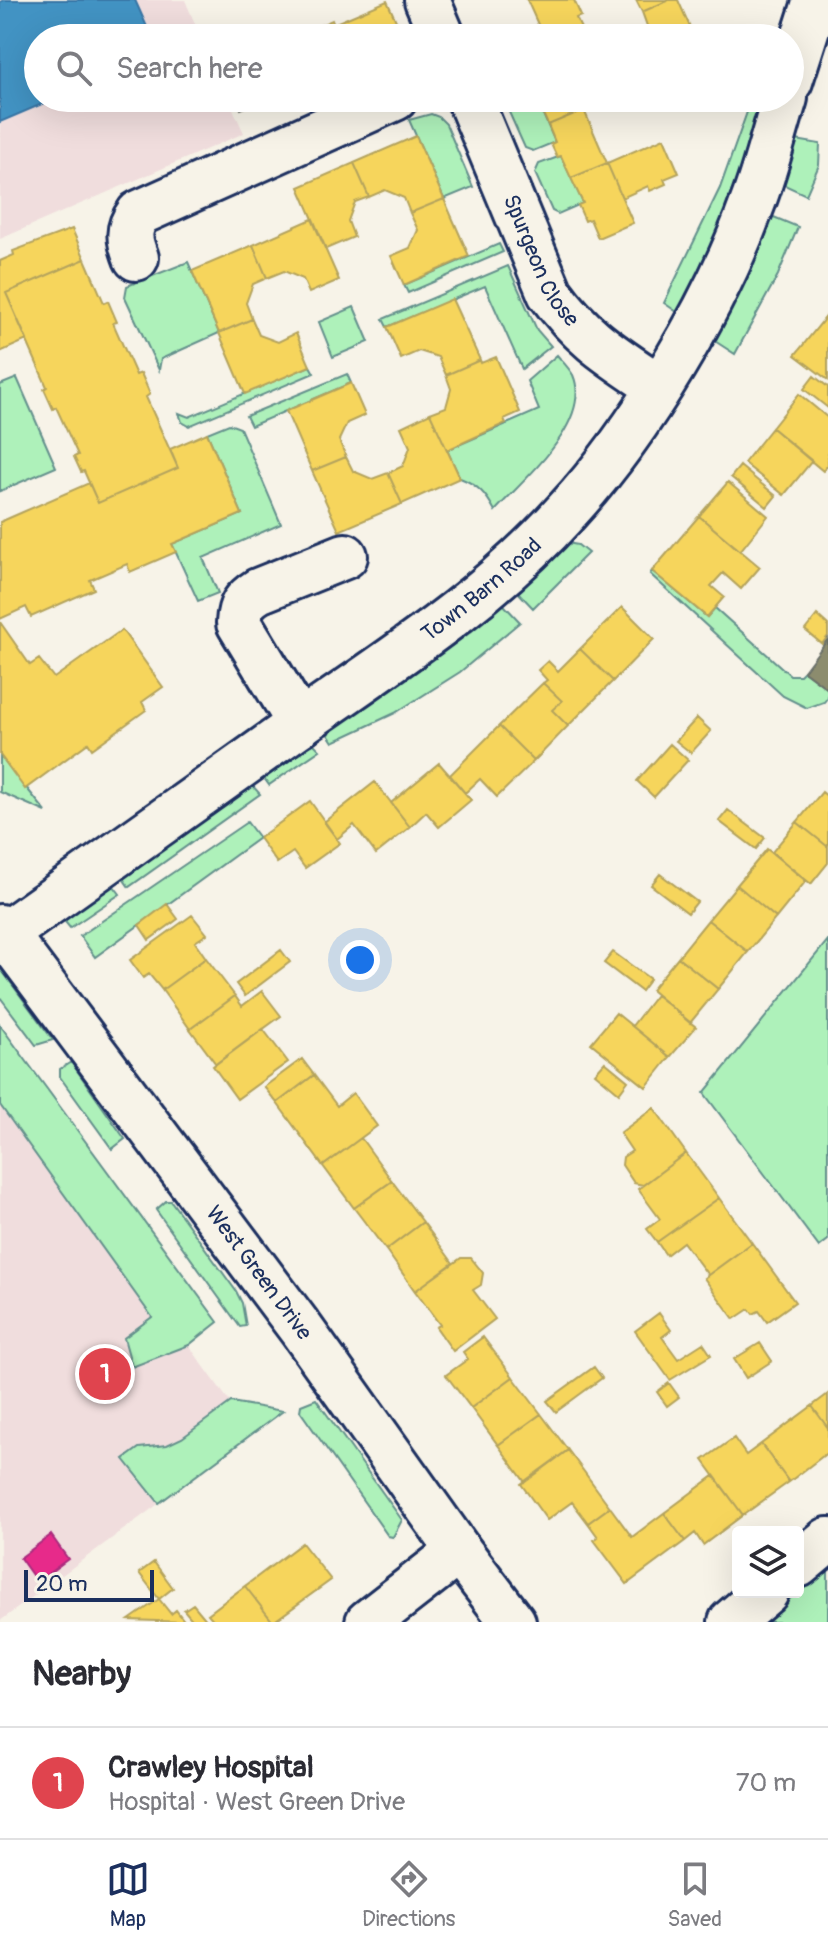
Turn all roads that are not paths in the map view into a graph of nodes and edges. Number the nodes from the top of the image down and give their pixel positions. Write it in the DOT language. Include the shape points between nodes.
graph roads {
  1 [pos="427,0"];
  2 [pos="816,0"];
  3 [pos="437,24"];
  4 [pos="804,37"];
  5 [pos="364,112"];
  6 [pos="475,112"];
  7 [pos="781,112"];
  8 [pos="136,258"];
  9 [pos="659,387"];
  10 [pos="345,556"];
  11 [pos="300,724"];
  12 [pos="3,931"];
  13 [pos="828,1540"];
  14 [pos="459,1551"];
  15 [pos="804,1560"];
  16 [pos="759,1598"];
  17 [pos="368,1622"];
  18 [pos="513,1622"];
  19 [pos="731,1622"];
  1 -- 3 [label="street"];
  2 -- 4 [label="street"];
  5 -- 8 [label="street" via="139,213 129,234"];
  6 -- 9 [label="street, Spurgeon Close" via="550,293 570,322 594,343"];
  7 -- 9 [label="street, Town Barn Road" via="736,246"];
  9 -- 11 [label="street, Town Barn Road" via="616,452 566,513 513,564 455,616"];
  10 -- 11 [label="street" via="258,591 240,609 239,623"];
  11 -- 12 [label="street, Town Barn Road"];
  12 -- 14 [label="street, West Green Drive"];
  13 -- 15 [label="street"];
  14 -- 17 [label="street"];
  14 -- 18 [label="street, West Green Drive"];
  16 -- 19 [label="street"];
}
